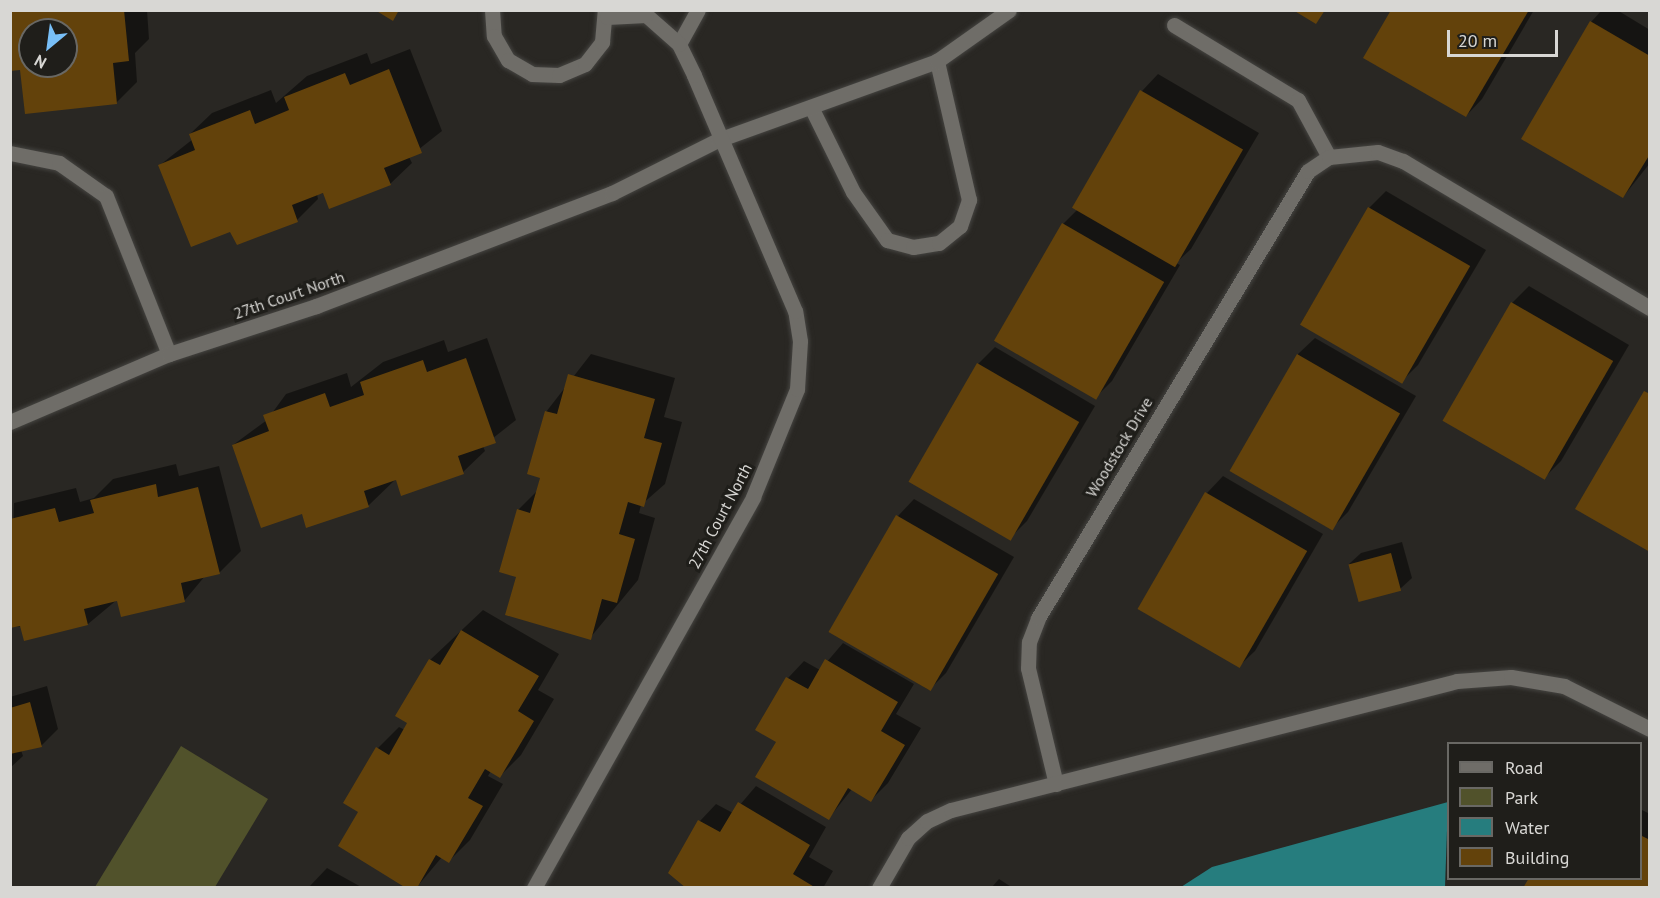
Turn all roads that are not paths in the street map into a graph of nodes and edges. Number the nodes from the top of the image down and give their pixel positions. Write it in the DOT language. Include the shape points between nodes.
graph roads {
  1 [pos="492,10"];
  2 [pos="698,10"];
  3 [pos="1009,10"];
  4 [pos="606,14"];
  5 [pos="1174,25"];
  6 [pos="678,44"];
  7 [pos="937,61"];
  8 [pos="811,107"];
  9 [pos="718,140"];
  10 [pos="10,153"];
  11 [pos="1329,157"];
  12 [pos="1650,308"];
  13 [pos="169,354"];
  14 [pos="10,422"];
  15 [pos="1650,729"];
  16 [pos="1056,784"];
  17 [pos="534,888"];
  18 [pos="879,888"];
  1 -- 4 [label="street" via="494,36 508,60 532,74 560,75 585,64 602,42"];
  2 -- 6 [label="street"];
  3 -- 7 [label="street, 27th Court North"];
  4 -- 6 [label="street" via="646,15"];
  5 -- 11 [label="street" via="1298,100"];
  6 -- 9 [label="street, 27th Court North"];
  7 -- 8 [label="street, 27th Court North"];
  7 -- 8 [label="street" via="969,200 960,226 939,243 913,247 887,240 853,192"];
  8 -- 9 [label="street, 27th Court North"];
  9 -- 13 [label="street, 27th Court North" via="612,193 316,306"];
  9 -- 17 [label="street, 27th Court North" via="795,311 800,341 797,390 753,497"];
  10 -- 13 [label="street" via="59,163 106,196"];
  11 -- 12 [label="street" via="1378,152 1403,161"];
  11 -- 16 [label="street, Woodstock Drive" via="1302,181 1038,618 1029,642 1028,668"];
  13 -- 14 [label="street, 27th Court North"];
  15 -- 16 [label="street" via="1564,686 1511,677 1457,681"];
  16 -- 18 [label="street" via="927,821 908,838"];
}
